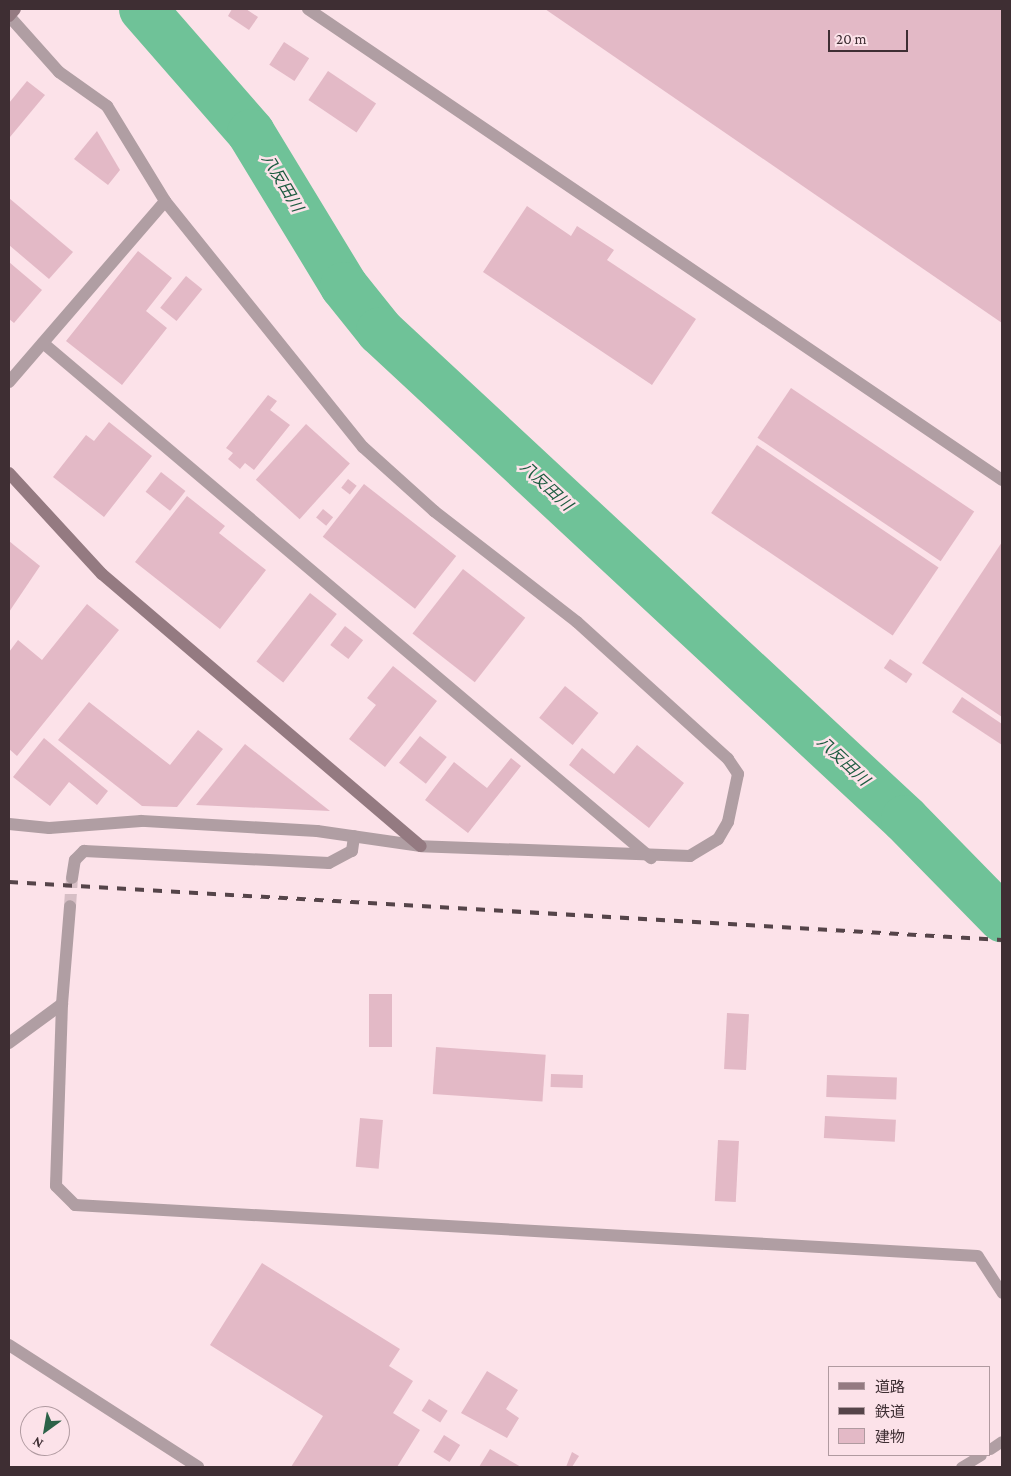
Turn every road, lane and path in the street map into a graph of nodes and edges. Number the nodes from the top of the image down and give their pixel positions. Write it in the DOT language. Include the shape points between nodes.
graph roads {
  1 [pos="15,9"];
  2 [pos="308,9"];
  3 [pos="9,16"];
  4 [pos="165,201"];
  5 [pos="43,343"];
  6 [pos="9,382"];
  7 [pos="9,474"];
  8 [pos="1002,480"];
  9 [pos="9,824"];
  10 [pos="354,836"];
  11 [pos="421,846"];
  12 [pos="651,858"];
  13 [pos="72,878"];
  14 [pos="70,906"];
  15 [pos="62,1004"];
  16 [pos="9,1043"];
  17 [pos="978,1256"];
  18 [pos="1002,1293"];
  19 [pos="9,1344"];
  20 [pos="1002,1441"];
  21 [pos="991,1448"];
  22 [pos="979,1456"];
  23 [pos="198,1467"];
  24 [pos="961,1467"];
  1 -- 3 [label="street"];
  2 -- 8 [label="street"];
  3 -- 4 [label="street" via="59,72 107,106"];
  4 -- 5 [label="street"];
  4 -- 12 [label="street" via="363,448 434,512 577,622 728,759 738,774 737,794 718,839 690,856"];
  5 -- 6 [label="street"];
  5 -- 12 [label="street"];
  7 -- 11 [label="street" via="102,574"];
  9 -- 10 [label="street" via="49,828 141,821"];
  10 -- 11 [label="street"];
  10 -- 13 [label="street" via="352,851 329,863 84,851 75,860"];
  11 -- 12 [label="street"];
  14 -- 15 [label="street"];
  15 -- 16 [label="street"];
  15 -- 17 [label="street" via="56,1186 75,1205"];
  17 -- 18 [label="lane"];
  19 -- 23 [label="street"];
  20 -- 21 [label="lane"];
  22 -- 24 [label="lane"];
}
